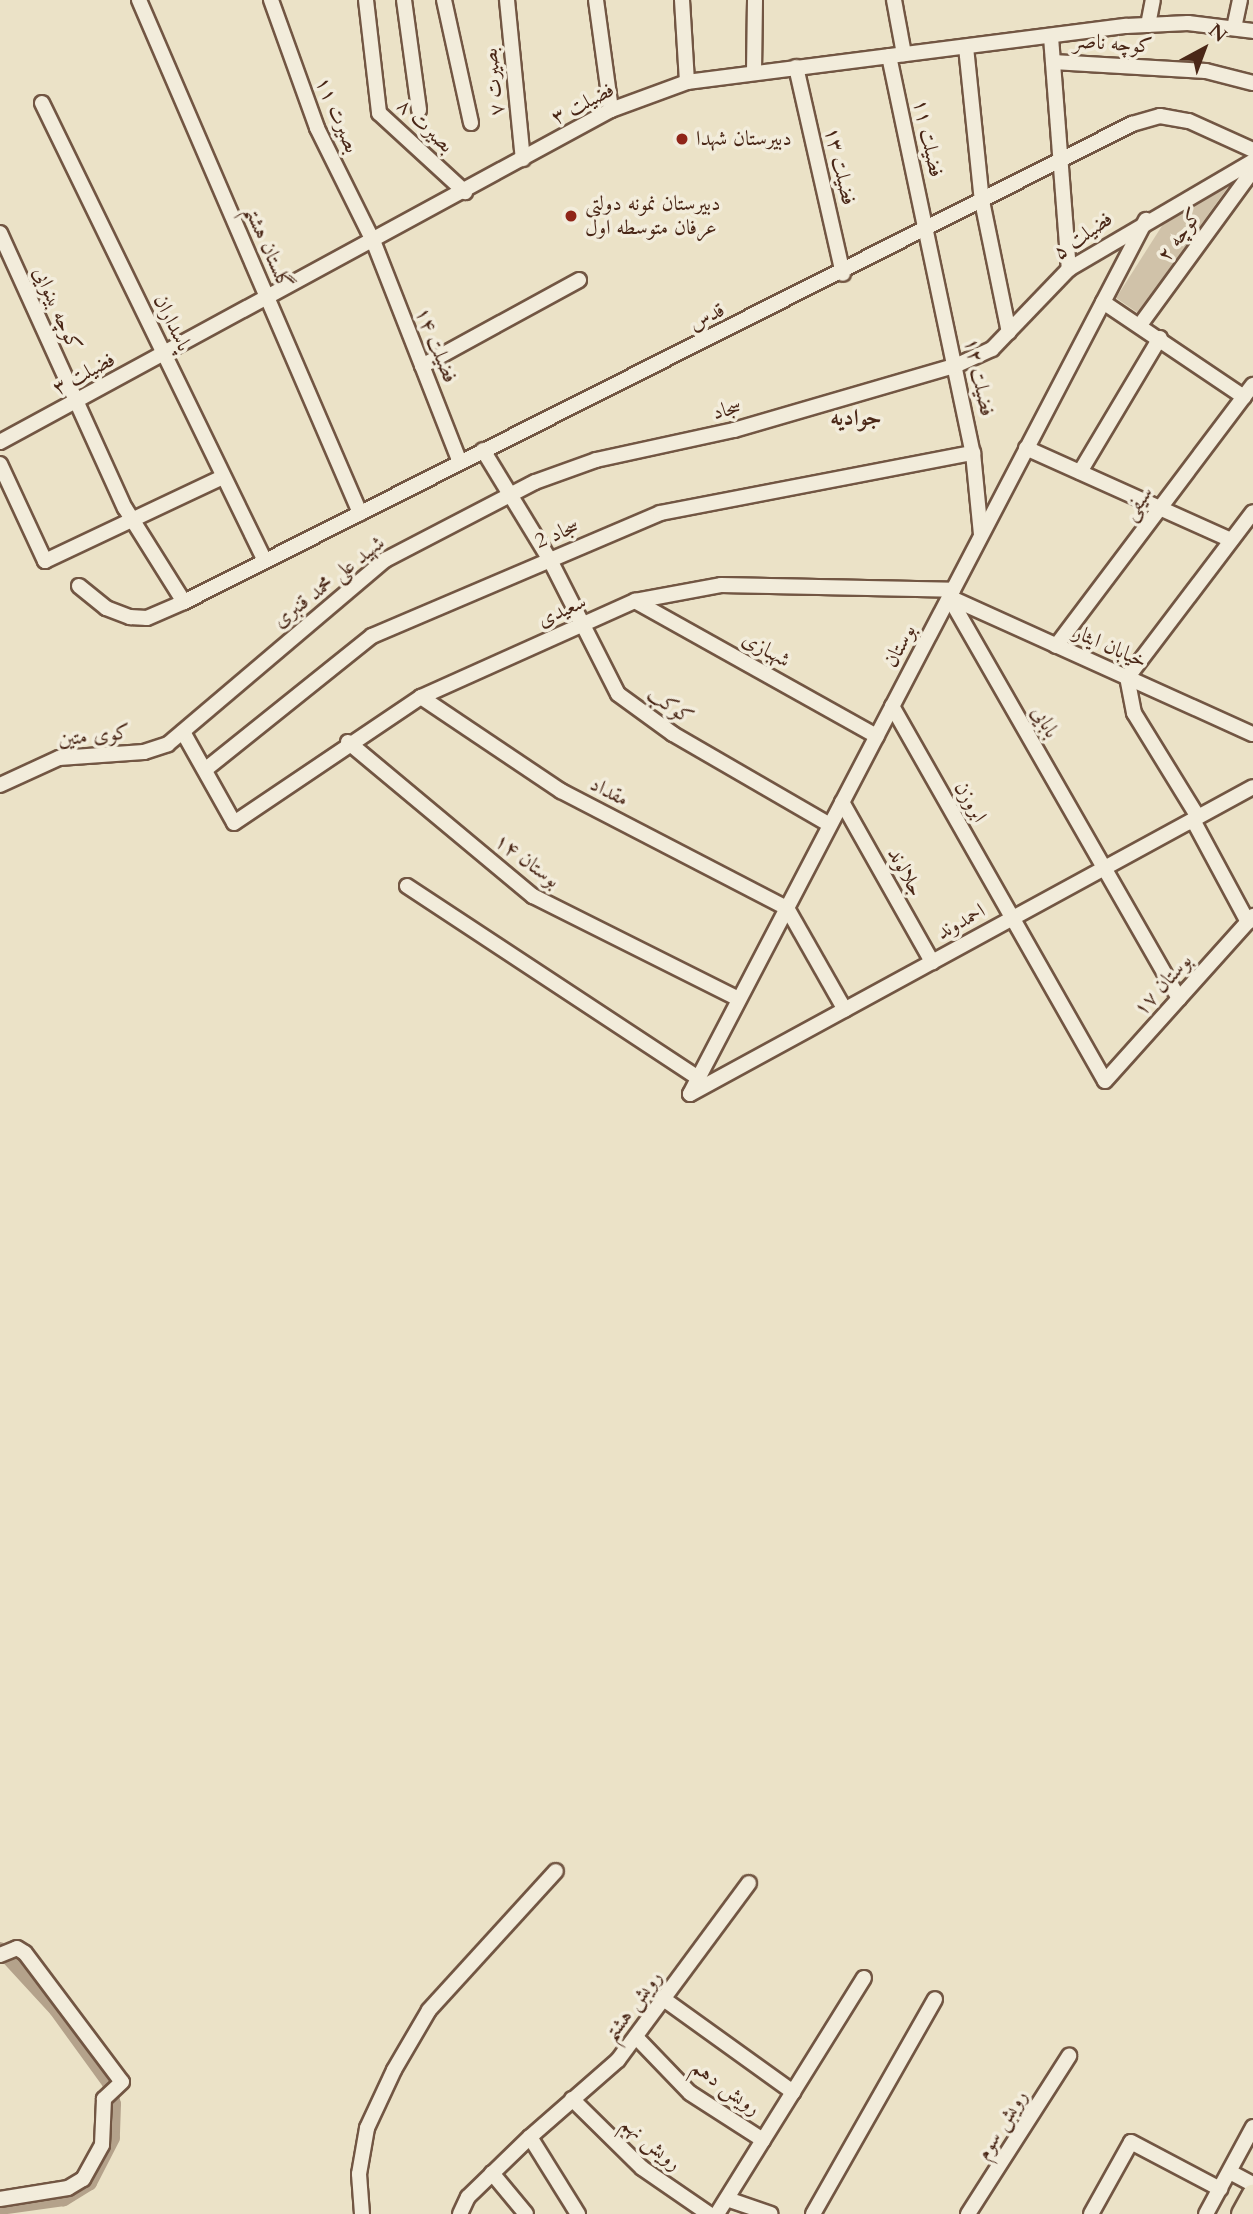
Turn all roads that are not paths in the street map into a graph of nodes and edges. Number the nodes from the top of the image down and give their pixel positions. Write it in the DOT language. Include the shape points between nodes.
graph roads {
  1 [pos="139,0"];
  2 [pos="271,0"];
  3 [pos="366,0"];
  4 [pos="404,0"];
  5 [pos="444,0"];
  6 [pos="507,0"];
  7 [pos="596,0"];
  8 [pos="682,0"];
  9 [pos="755,0"];
  10 [pos="894,0"];
  11 [pos="1153,0"];
  12 [pos="1240,0"];
  13 [pos="1148,25"];
  14 [pos="1234,28"];
  15 [pos="1253,31"];
  16 [pos="1051,37"];
  17 [pos="966,47"];
  18 [pos="897,55"];
  19 [pos="1053,62"];
  20 [pos="796,67"];
  21 [pos="754,72"];
  22 [pos="687,82"];
  23 [pos="1253,83"];
  24 [pos="42,103"];
  25 [pos="419,110"];
  26 [pos="611,110"];
  27 [pos="471,123"];
  28 [pos="1253,150"];
  29 [pos="523,159"];
  30 [pos="1061,159"];
  31 [pos="1253,161"];
  32 [pos="1253,170"];
  33 [pos="466,192"];
  34 [pos="982,201"];
  35 [pos="1147,218"];
  36 [pos="926,228"];
  37 [pos="0,233"];
  38 [pos="374,243"];
  39 [pos="1069,269"];
  40 [pos="843,274"];
  41 [pos="579,280"];
  42 [pos="268,300"];
  43 [pos="1103,302"];
  44 [pos="1140,325"];
  45 [pos="1009,332"];
  46 [pos="1160,338"];
  47 [pos="164,355"];
  48 [pos="422,366"];
  49 [pos="955,366"];
  50 [pos="1249,391"];
  51 [pos="76,402"];
  52 [pos="0,442"];
  53 [pos="1026,448"];
  54 [pos="483,450"];
  55 [pos="973,453"];
  56 [pos="460,462"];
  57 [pos="0,464"];
  58 [pos="1080,472"];
  59 [pos="223,477"];
  60 [pos="511,495"];
  61 [pos="1160,508"];
  62 [pos="1253,512"];
  63 [pos="360,513"];
  64 [pos="136,521"];
  65 [pos="981,535"];
  66 [pos="1231,540"];
  67 [pos="551,560"];
  68 [pos="265,561"];
  69 [pos="79,586"];
  70 [pos="951,593"];
  71 [pos="635,601"];
  72 [pos="184,602"];
  73 [pos="580,626"];
  74 [pos="1056,646"];
  75 [pos="1127,678"];
  76 [pos="421,697"];
  77 [pos="892,706"];
  78 [pos="186,729"];
  79 [pos="1253,734"];
  80 [pos="877,736"];
  81 [pos="348,742"];
  82 [pos="206,769"];
  83 [pos="0,785"];
  84 [pos="1253,787"];
  85 [pos="842,802"];
  86 [pos="1195,819"];
  87 [pos="830,825"];
  88 [pos="1105,868"];
  89 [pos="407,886"];
  90 [pos="787,908"];
  91 [pos="1012,918"];
  92 [pos="1250,919"];
  93 [pos="932,962"];
  94 [pos="740,999"];
  95 [pos="1179,999"];
  96 [pos="845,1010"];
  97 [pos="698,1078"];
  98 [pos="1105,1081"];
  99 [pos="690,1094"];
  100 [pos="556,1871"];
  101 [pos="749,1883"];
  102 [pos="3,1953"];
  103 [pos="864,1978"];
  104 [pos="935,1999"];
  105 [pos="665,2000"];
  106 [pos="636,2038"];
  107 [pos="1069,2056"];
  108 [pos="793,2092"];
  109 [pos="572,2099"];
  110 [pos="1253,2127"];
  111 [pos="530,2137"];
  112 [pos="763,2140"];
  113 [pos="1230,2172"];
  114 [pos="492,2173"];
  115 [pos="1253,2184"];
  116 [pos="1220,2189"];
  117 [pos="1253,2196"];
  118 [pos="0,2199"];
  119 [pos="727,2199"];
  120 [pos="362,2214"];
  121 [pos="460,2214"];
  122 [pos="526,2214"];
  123 [pos="578,2214"];
  124 [pos="709,2214"];
  125 [pos="717,2214"];
  126 [pos="771,2214"];
  127 [pos="813,2214"];
  128 [pos="968,2214"];
  129 [pos="1091,2214"];
  130 [pos="1206,2214"];
  131 [pos="1243,2214"];
  1 -- 42 [label="street, گلستان هشتم"];
  2 -- 38 [label="street, بصیرت ۱۱" via="317,128"];
  3 -- 33 [label="street, بصیرت ۸" via="379,113"];
  4 -- 25 [label="street"];
  5 -- 27 [label="street, بصیرت ۸"];
  6 -- 29 [label="street, بصیرت ۷"];
  7 -- 26 [label="street"];
  8 -- 22 [label="street"];
  9 -- 21 [label="street"];
  10 -- 18 [label="street, فضیلت ۱۱"];
  11 -- 13 [label="street"];
  12 -- 14 [label="street"];
  13 -- 14 [label="street, فضیلت ۳"];
  13 -- 16 [label="street, فضیلت ۳"];
  14 -- 15 [label="street, فضیلت ۳"];
  16 -- 17 [label="street, فضیلت ۳"];
  16 -- 19 [label="street"];
  17 -- 18 [label="street, فضیلت ۳"];
  17 -- 34 [label="street"];
  18 -- 20 [label="street, فضیلت ۳"];
  18 -- 36 [label="street, فضیلت ۱۱"];
  19 -- 23 [label="street, کوچه ناصر" via="1206,71"];
  19 -- 30 [label="street"];
  20 -- 21 [label="street, فضیلت ۳"];
  20 -- 40 [label="street, فضیلت ۱۳"];
  21 -- 22 [label="street, فضیلت ۳"];
  22 -- 26 [label="street, فضیلت ۳"];
  24 -- 47 [label="street, پاسداران"];
  26 -- 29 [label="street, فضیلت ۳"];
  28 -- 30 [label="street, قدس" via="1214,128 1160,116"];
  29 -- 33 [label="street, فضیلت ۳"];
  30 -- 34 [label="street, قدس"];
  30 -- 39 [label="street"];
  31 -- 35 [label="street, فضیلت ۵"];
  32 -- 44 [label="street, کوچه ۲"];
  33 -- 38 [label="street, فضیلت ۳"];
  34 -- 36 [label="street, قدس"];
  34 -- 45 [label="street"];
  35 -- 39 [label="street, فضیلت ۵"];
  35 -- 43 [label="street, بوستان"];
  36 -- 40 [label="street, قدس"];
  36 -- 49 [label="street, فضیلت ۱۲"];
  37 -- 51 [label="street, کوچه بینوایی"];
  38 -- 42 [label="street, فضیلت ۳"];
  38 -- 48 [label="street, فضیلت ۱۴"];
  39 -- 45 [label="street, فضیلت ۵"];
  40 -- 54 [label="street, قدس"];
  41 -- 48 [label="street"];
  42 -- 47 [label="street, فضیلت ۳"];
  42 -- 63 [label="street, گلستان هشتم"];
  43 -- 44 [label="street"];
  43 -- 53 [label="street, بوستان"];
  44 -- 46 [label="street"];
  45 -- 49 [label="street, فضیلت ۵" via="992,349"];
  46 -- 50 [label="street"];
  46 -- 58 [label="street"];
  47 -- 51 [label="street, فضیلت ۳"];
  47 -- 59 [label="street, پاسداران"];
  48 -- 56 [label="street, فضیلت ۱۴"];
  49 -- 55 [label="street, فضیلت ۱۲"];
  49 -- 60 [label="street, سجاد" via="734,430 596,460"];
  50 -- 61 [label="street, سیفی"];
  51 -- 52 [label="street, فضیلت ۳"];
  51 -- 64 [label="street"];
  53 -- 58 [label="street"];
  53 -- 65 [label="street, بوستان"];
  54 -- 56 [label="street, قدس"];
  54 -- 60 [label="street, کوکب"];
  55 -- 65 [label="street, فضیلت ۱۲"];
  55 -- 67 [label="street, سجاد 2" via="660,513"];
  56 -- 63 [label="street, قدس"];
  57 -- 64 [label="street" via="45,561"];
  58 -- 61 [label="street"];
  59 -- 64 [label="street"];
  59 -- 68 [label="street, پاسداران"];
  60 -- 67 [label="street, کوکب"];
  60 -- 78 [label="street, شهید علی محمد قنبری" via="385,560"];
  61 -- 66 [label="street"];
  61 -- 74 [label="street, سیفی"];
  62 -- 66 [label="street"];
  63 -- 68 [label="street, قدس"];
  64 -- 72 [label="street"];
  65 -- 70 [label="street, بوستان"];
  66 -- 75 [label="street"];
  67 -- 73 [label="street, کوکب"];
  67 -- 82 [label="street, سجاد 2" via="372,636"];
  68 -- 72 [label="street, قدس"];
  69 -- 72 [label="street, قدس" via="106,608 131,617 147,618"];
  70 -- 71 [label="street, سعیدی" via="721,585"];
  70 -- 74 [label="street, خیابان ایثار"];
  70 -- 77 [label="street, بوستان"];
  70 -- 88 [label="street, بابایی"];
  71 -- 73 [label="street, سعیدی"];
  71 -- 80 [label="street, شهبازی"];
  73 -- 76 [label="street, سعیدی"];
  73 -- 87 [label="street, کوکب" via="618,694 638,712"];
  74 -- 75 [label="street, خیابان ایثار"];
  75 -- 79 [label="street, خیابان ایثار"];
  75 -- 86 [label="street" via="1134,713"];
  76 -- 81 [label="street, سعیدی"];
  76 -- 90 [label="street, مقداد" via="561,791"];
  77 -- 80 [label="street, بوستان"];
  77 -- 91 [label="street, ابروزن"];
  78 -- 82 [label="street"];
  78 -- 83 [label="street, کوی متین" via="144,752 59,758"];
  80 -- 85 [label="street, بوستان"];
  81 -- 82 [label="street, سعیدی" via="234,823"];
  81 -- 94 [label="street, بوستان ۱۴" via="533,896"];
  84 -- 86 [label="street, احمدوند"];
  85 -- 87 [label="street, بوستان"];
  85 -- 93 [label="street, جلالوند"];
  86 -- 88 [label="street, احمدوند"];
  86 -- 92 [label="street"];
  87 -- 90 [label="street, بوستان"];
  88 -- 91 [label="street, احمدوند"];
  88 -- 95 [label="street, بابایی"];
  89 -- 97 [label="street"];
  90 -- 94 [label="street, بوستان"];
  90 -- 96 [label="street"];
  91 -- 93 [label="street, احمدوند"];
  91 -- 98 [label="street, ابروزن"];
  92 -- 95 [label="street, بوستان ۱۷"];
  93 -- 96 [label="street, احمدوند"];
  94 -- 97 [label="street, بوستان"];
  95 -- 98 [label="street, بوستان ۱۷"];
  96 -- 99 [label="street, احمدوند"];
  97 -- 99 [label="street, بوستان"];
  100 -- 120 [label="street" via="429,2010 394,2070 367,2128 359,2174"];
  101 -- 105 [label="street, رویش هشتم"];
  102 -- 118 [label="street" via="25,1953 119,2071 102,2145 83,2179 68,2188"];
  103 -- 108 [label="street"];
  104 -- 127 [label="street"];
  105 -- 106 [label="street, رویش هشتم"];
  105 -- 108 [label="street"];
  106 -- 109 [label="street, رویش هشتم"];
  106 -- 112 [label="street, رویش دهم" via="690,2093"];
  107 -- 128 [label="street, رویش سوم"];
  108 -- 112 [label="street"];
  109 -- 111 [label="street, رویش هشتم"];
  109 -- 124 [label="street, رویش نهم" via="642,2168"];
  110 -- 113 [label="street"];
  111 -- 114 [label="street, رویش هشتم"];
  111 -- 123 [label="street"];
  112 -- 119 [label="street"];
  113 -- 115 [label="street"];
  113 -- 116 [label="street"];
  114 -- 121 [label="street, رویش هشتم"];
  114 -- 122 [label="street"];
  116 -- 129 [label="street" via="1131,2142"];
  116 -- 130 [label="street"];
  117 -- 131 [label="main road"];
  119 -- 125 [label="street"];
  119 -- 126 [label="street"];
}
